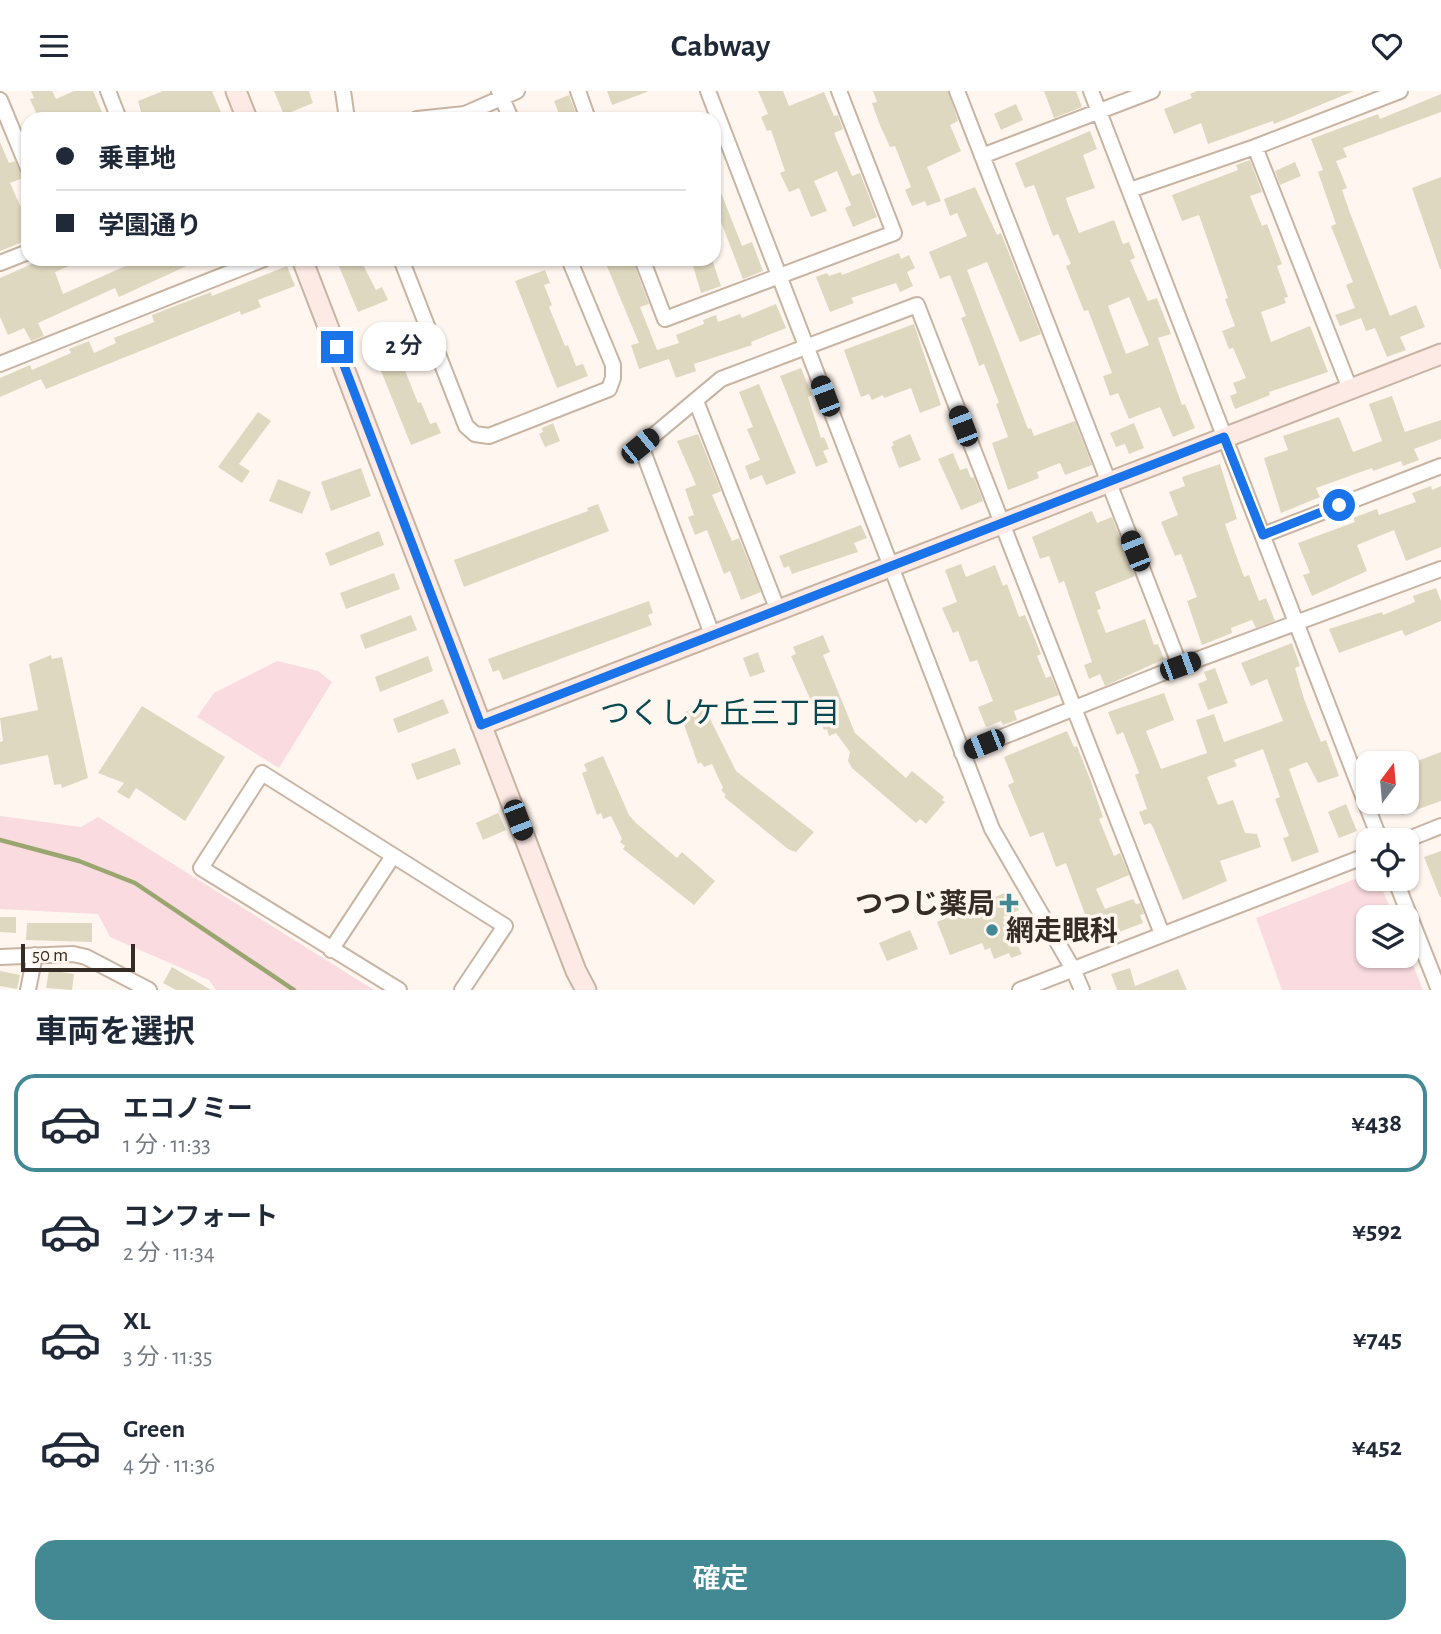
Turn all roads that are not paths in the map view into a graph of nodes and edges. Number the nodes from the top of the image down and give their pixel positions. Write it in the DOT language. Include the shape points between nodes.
graph roads {
  1 [pos="108,91"];
  2 [pos="236,91"];
  3 [pos="343,91"];
  4 [pos="517,91"];
  5 [pos="578,91"];
  6 [pos="708,91"];
  7 [pos="839,91"];
  8 [pos="957,91"];
  9 [pos="1090,91"];
  10 [pos="1152,91"];
  11 [pos="1400,91"];
  12 [pos="501,94"];
  13 [pos="0,100"];
  14 [pos="116,112"];
  15 [pos="244,112"];
  16 [pos="347,112"];
  17 [pos="469,112"];
  18 [pos="508,112"];
  19 [pos="586,112"];
  20 [pos="716,112"];
  21 [pos="1098,112"];
  22 [pos="721,125"];
  23 [pos="1255,147"];
  24 [pos="21,151"];
  25 [pos="982,156"];
  26 [pos="1130,190"];
  27 [pos="21,255"];
  28 [pos="0,263"];
  29 [pos="246,266"];
  30 [pos="305,266"];
  31 [pos="404,266"];
  32 [pos="572,266"];
  33 [pos="645,266"];
  34 [pos="779,277"];
  35 [pos="807,348"];
  36 [pos="1441,354"];
  37 [pos="0,364"];
  38 [pos="1350,389"];
  39 [pos="696,401"];
  40 [pos="1224,437"];
  41 [pos="1441,466"];
  42 [pos="1108,482"];
  43 [pos="1000,522"];
  44 [pos="1263,535"];
  45 [pos="890,565"];
  46 [pos="1441,569"];
  47 [pos="777,608"];
  48 [pos="1297,625"];
  49 [pos="712,634"];
  50 [pos="1180,666"];
  51 [pos="1073,708"];
  52 [pos="481,725"];
  53 [pos="962,753"];
  54 [pos="1441,827"];
  55 [pos="1375,828"];
  56 [pos="1419,835"];
  57 [pos="393,856"];
  58 [pos="1356,860"];
  59 [pos="1401,891"];
  60 [pos="1161,935"];
  61 [pos="331,950"];
  62 [pos="35,955"];
  63 [pos="0,957"];
  64 [pos="1434,958"];
  65 [pos="1073,969"];
  66 [pos="144,989"];
  67 [pos="28,990"];
  68 [pos="399,990"];
  69 [pos="462,990"];
  70 [pos="586,990"];
  71 [pos="1020,990"];
  72 [pos="1082,990"];
  73 [pos="1439,990"];
  1 -- 14 [label="street"];
  2 -- 15 [label="street"];
  3 -- 16 [label="street"];
  4 -- 12 [label="street"];
  5 -- 19 [label="street"];
  6 -- 20 [label="street"];
  7 -- 34 [label="street" via="894,233"];
  8 -- 25 [label="street"];
  9 -- 21 [label="street"];
  10 -- 21 [label="street"];
  11 -- 23 [label="street"];
  12 -- 17 [label="street"];
  12 -- 18 [label="street"];
  13 -- 24 [label="street"];
  21 -- 25 [label="street"];
  21 -- 26 [label="street"];
  22 -- 34 [label="street"];
  23 -- 26 [label="street"];
  23 -- 38 [label="street"];
  25 -- 42 [label="street"];
  26 -- 40 [label="street"];
  27 -- 28 [label="street"];
  29 -- 37 [label="street"];
  30 -- 52 [label="street"];
  31 -- 32 [label="street" via="466,426 475,434 489,436 609,389 613,365"];
  33 -- 34 [label="street" via="665,319"];
  34 -- 35 [label="street"];
  35 -- 39 [label="street" via="721,379"];
  35 -- 43 [label="street" via="917,305"];
  35 -- 45 [label="street"];
  36 -- 38 [label="street"];
  38 -- 40 [label="street"];
  39 -- 47 [label="street"];
  39 -- 49 [label="street" via="640,446"];
  40 -- 42 [label="street"];
  40 -- 44 [label="street"];
  41 -- 44 [label="street"];
  42 -- 43 [label="street"];
  42 -- 50 [label="street"];
  43 -- 45 [label="street"];
  43 -- 51 [label="street"];
  44 -- 48 [label="street"];
  45 -- 47 [label="street"];
  45 -- 53 [label="street"];
  46 -- 48 [label="street"];
  47 -- 49 [label="street"];
  48 -- 50 [label="street"];
  48 -- 55 [label="street"];
  49 -- 52 [label="street"];
  50 -- 51 [label="street"];
  51 -- 53 [label="street"];
  51 -- 60 [label="street"];
  52 -- 70 [label="street"];
  53 -- 65 [label="street" via="992,829"];
  54 -- 56 [label="street"];
  57 -- 61 [label="street"];
  57 -- 61 [label="street" via="262,773 201,868"];
  57 -- 69 [label="street" via="505,926"];
  58 -- 60 [label="street"];
  59 -- 64 [label="street"];
  60 -- 65 [label="street"];
  61 -- 68 [label="street"];
  62 -- 63 [label="street"];
  62 -- 66 [label="street" via="86,957"];
  62 -- 67 [label="street"];
  64 -- 73 [label="street"];
  65 -- 71 [label="street"];
  65 -- 72 [label="street"];
}
